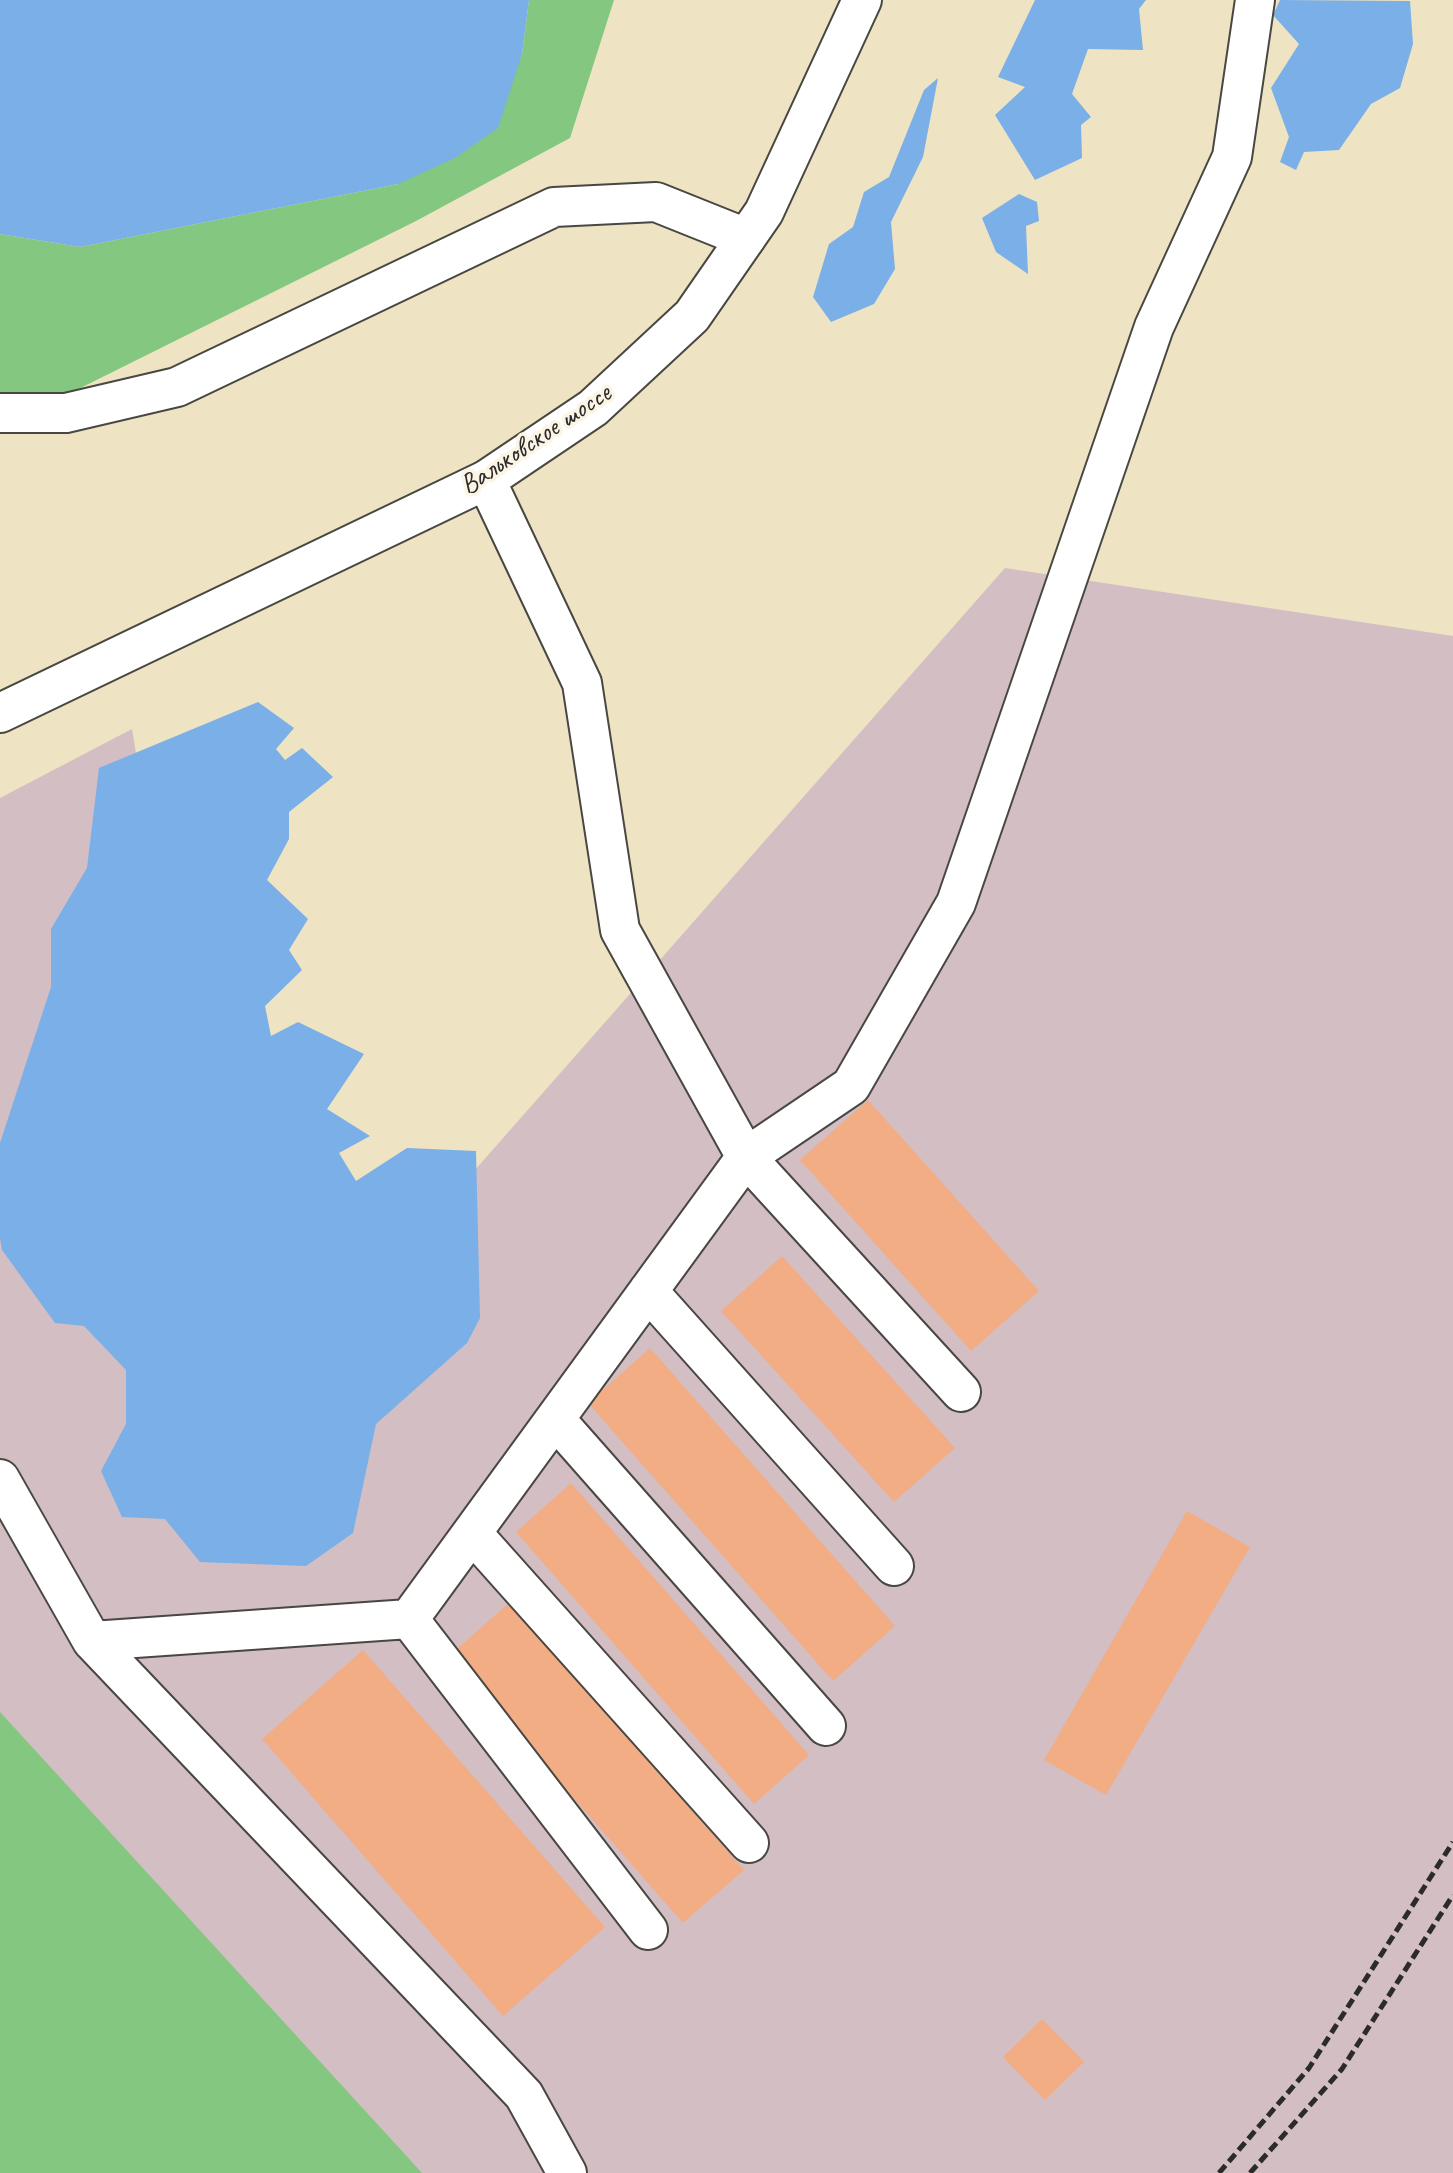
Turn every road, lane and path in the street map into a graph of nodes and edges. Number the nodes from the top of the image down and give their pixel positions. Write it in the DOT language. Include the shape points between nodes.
graph roads {
  1 [pos="862,0"];
  2 [pos="1255,0"];
  3 [pos="746,238"];
  4 [pos="0,413"];
  5 [pos="486,480"];
  6 [pos="0,713"];
  7 [pos="746,1157"];
  8 [pos="648,1291"];
  9 [pos="961,1392"];
  10 [pos="555,1419"];
  11 [pos="0,1479"];
  12 [pos="472,1532"];
  13 [pos="894,1566"];
  14 [pos="409,1619"];
  15 [pos="92,1641"];
  16 [pos="826,1727"];
  17 [pos="749,1843"];
  18 [pos="648,1930"];
  19 [pos="567,2173"];
  1 -- 3 [label="main road, Вальковское шоссе" via="765,212"];
  2 -- 7 [label="main road" via="1233,157 1154,327 956,903 850,1086"];
  3 -- 4 [label="main road" via="656,202 554,207 177,387 66,413"];
  3 -- 5 [label="main road, Вальковское шоссе" via="692,316 593,408"];
  5 -- 6 [label="main road, Вальковское шоссе"];
  5 -- 7 [label="main road" via="582,683 620,930"];
  7 -- 8 [label="main road"];
  7 -- 9 [label="main road"];
  8 -- 10 [label="main road"];
  8 -- 13 [label="main road"];
  10 -- 12 [label="main road"];
  10 -- 16 [label="main road"];
  11 -- 15 [label="main road"];
  12 -- 14 [label="main road"];
  12 -- 17 [label="main road"];
  14 -- 15 [label="main road"];
  14 -- 18 [label="main road"];
  15 -- 19 [label="main road" via="524,2095"];
}
